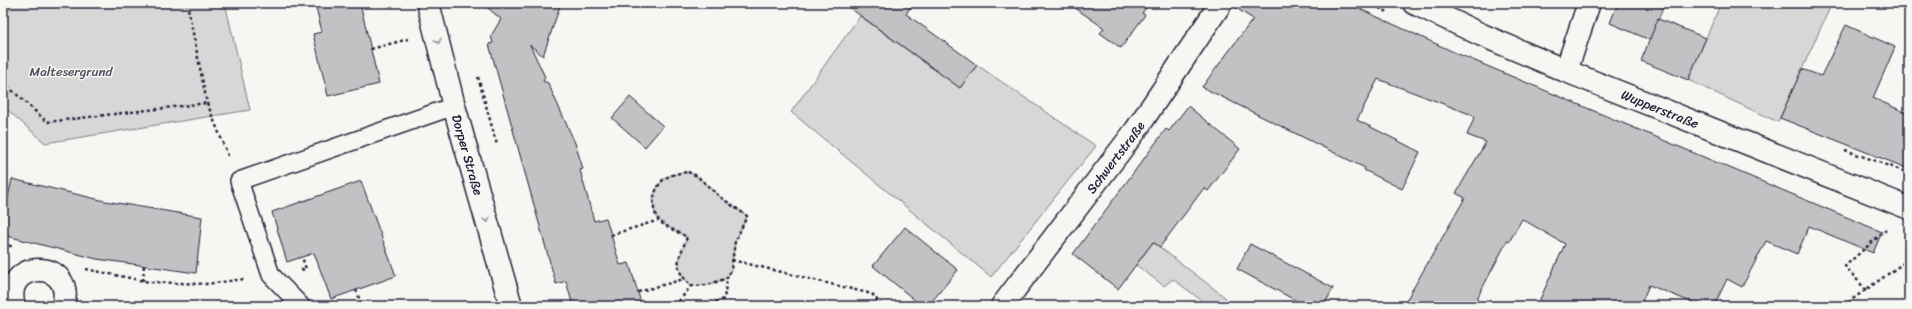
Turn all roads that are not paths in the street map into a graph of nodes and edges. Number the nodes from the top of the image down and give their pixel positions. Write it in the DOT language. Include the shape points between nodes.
graph roads {
  1 [pos="428,3"];
  2 [pos="1221,3"];
  3 [pos="1414,3"];
  4 [pos="1589,3"];
  5 [pos="1566,71"];
  6 [pos="454,106"];
  7 [pos="1903,206"];
  8 [pos="9,279"];
  9 [pos="14,306"];
  10 [pos="63,306"];
  11 [pos="301,306"];
  12 [pos="511,306"];
  13 [pos="1002,306"];
  1 -- 6 [label="street, Dorper Straße, one-way"];
  2 -- 13 [label="street, Schwertstraße" via="1136,130"];
  3 -- 5 [label="street, Wupperstraße"];
  4 -- 5 [label="street"];
  5 -- 7 [label="street, Wupperstraße"];
  6 -- 11 [label="lane" via="239,180 271,275"];
  6 -- 12 [label="street, Dorper Straße, one-way"];
  8 -- 9 [label="street"];
  8 -- 10 [label="street" via="29,270 46,270 61,280 66,298"];
}
